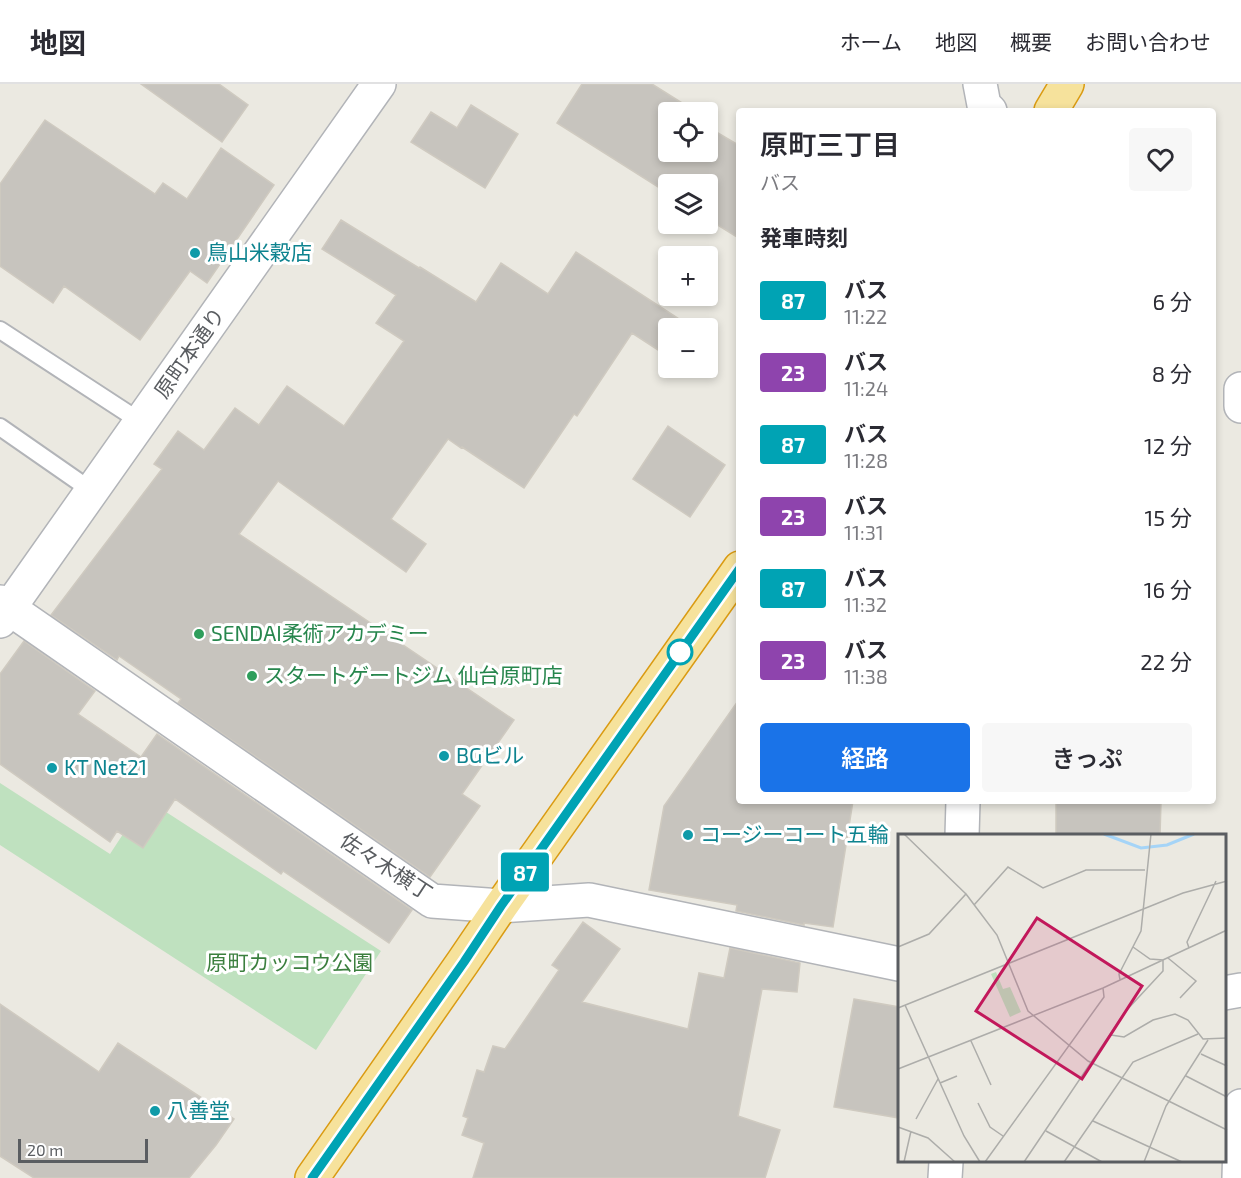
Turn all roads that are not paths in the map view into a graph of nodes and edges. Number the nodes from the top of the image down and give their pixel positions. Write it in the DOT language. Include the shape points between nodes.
graph roads {
  1 [pos="379,84"];
  2 [pos="980,84"];
  3 [pos="1067,84"];
  4 [pos="987,108"];
  5 [pos="1052,108"];
  6 [pos="0,330"];
  7 [pos="1241,389"];
  8 [pos="1241,406"];
  9 [pos="141,422"];
  10 [pos="0,427"];
  11 [pos="92,491"];
  12 [pos="736,574"];
  13 [pos="3,611"];
  14 [pos="963,804"];
  15 [pos="962,834"];
  16 [pos="501,906"];
  17 [pos="898,964"];
  18 [pos="1241,990"];
  19 [pos="1226,993"];
  20 [pos="1241,1106"];
  21 [pos="946,1163"];
  22 [pos="312,1178"];
  23 [pos="945,1178"];
  24 [pos="1239,1178"];
  1 -- 9 [label="street, 原町本通り"];
  2 -- 4 [label="street"];
  3 -- 5 [label="highway"];
  6 -- 9 [label="lane"];
  7 -- 8 [label="street"];
  9 -- 11 [label="street, 原町本通り"];
  10 -- 11 [label="lane"];
  11 -- 13 [label="street, 原町本通り"];
  12 -- 16 [label="highway"];
  13 -- 16 [label="street, 佐々木横丁" via="432,901"];
  14 -- 15 [label="street"];
  16 -- 17 [label="street, 佐々木横丁" via="589,900"];
  16 -- 22 [label="highway"];
  18 -- 19 [label="street"];
  20 -- 24 [label="street"];
  21 -- 23 [label="street"];
}
